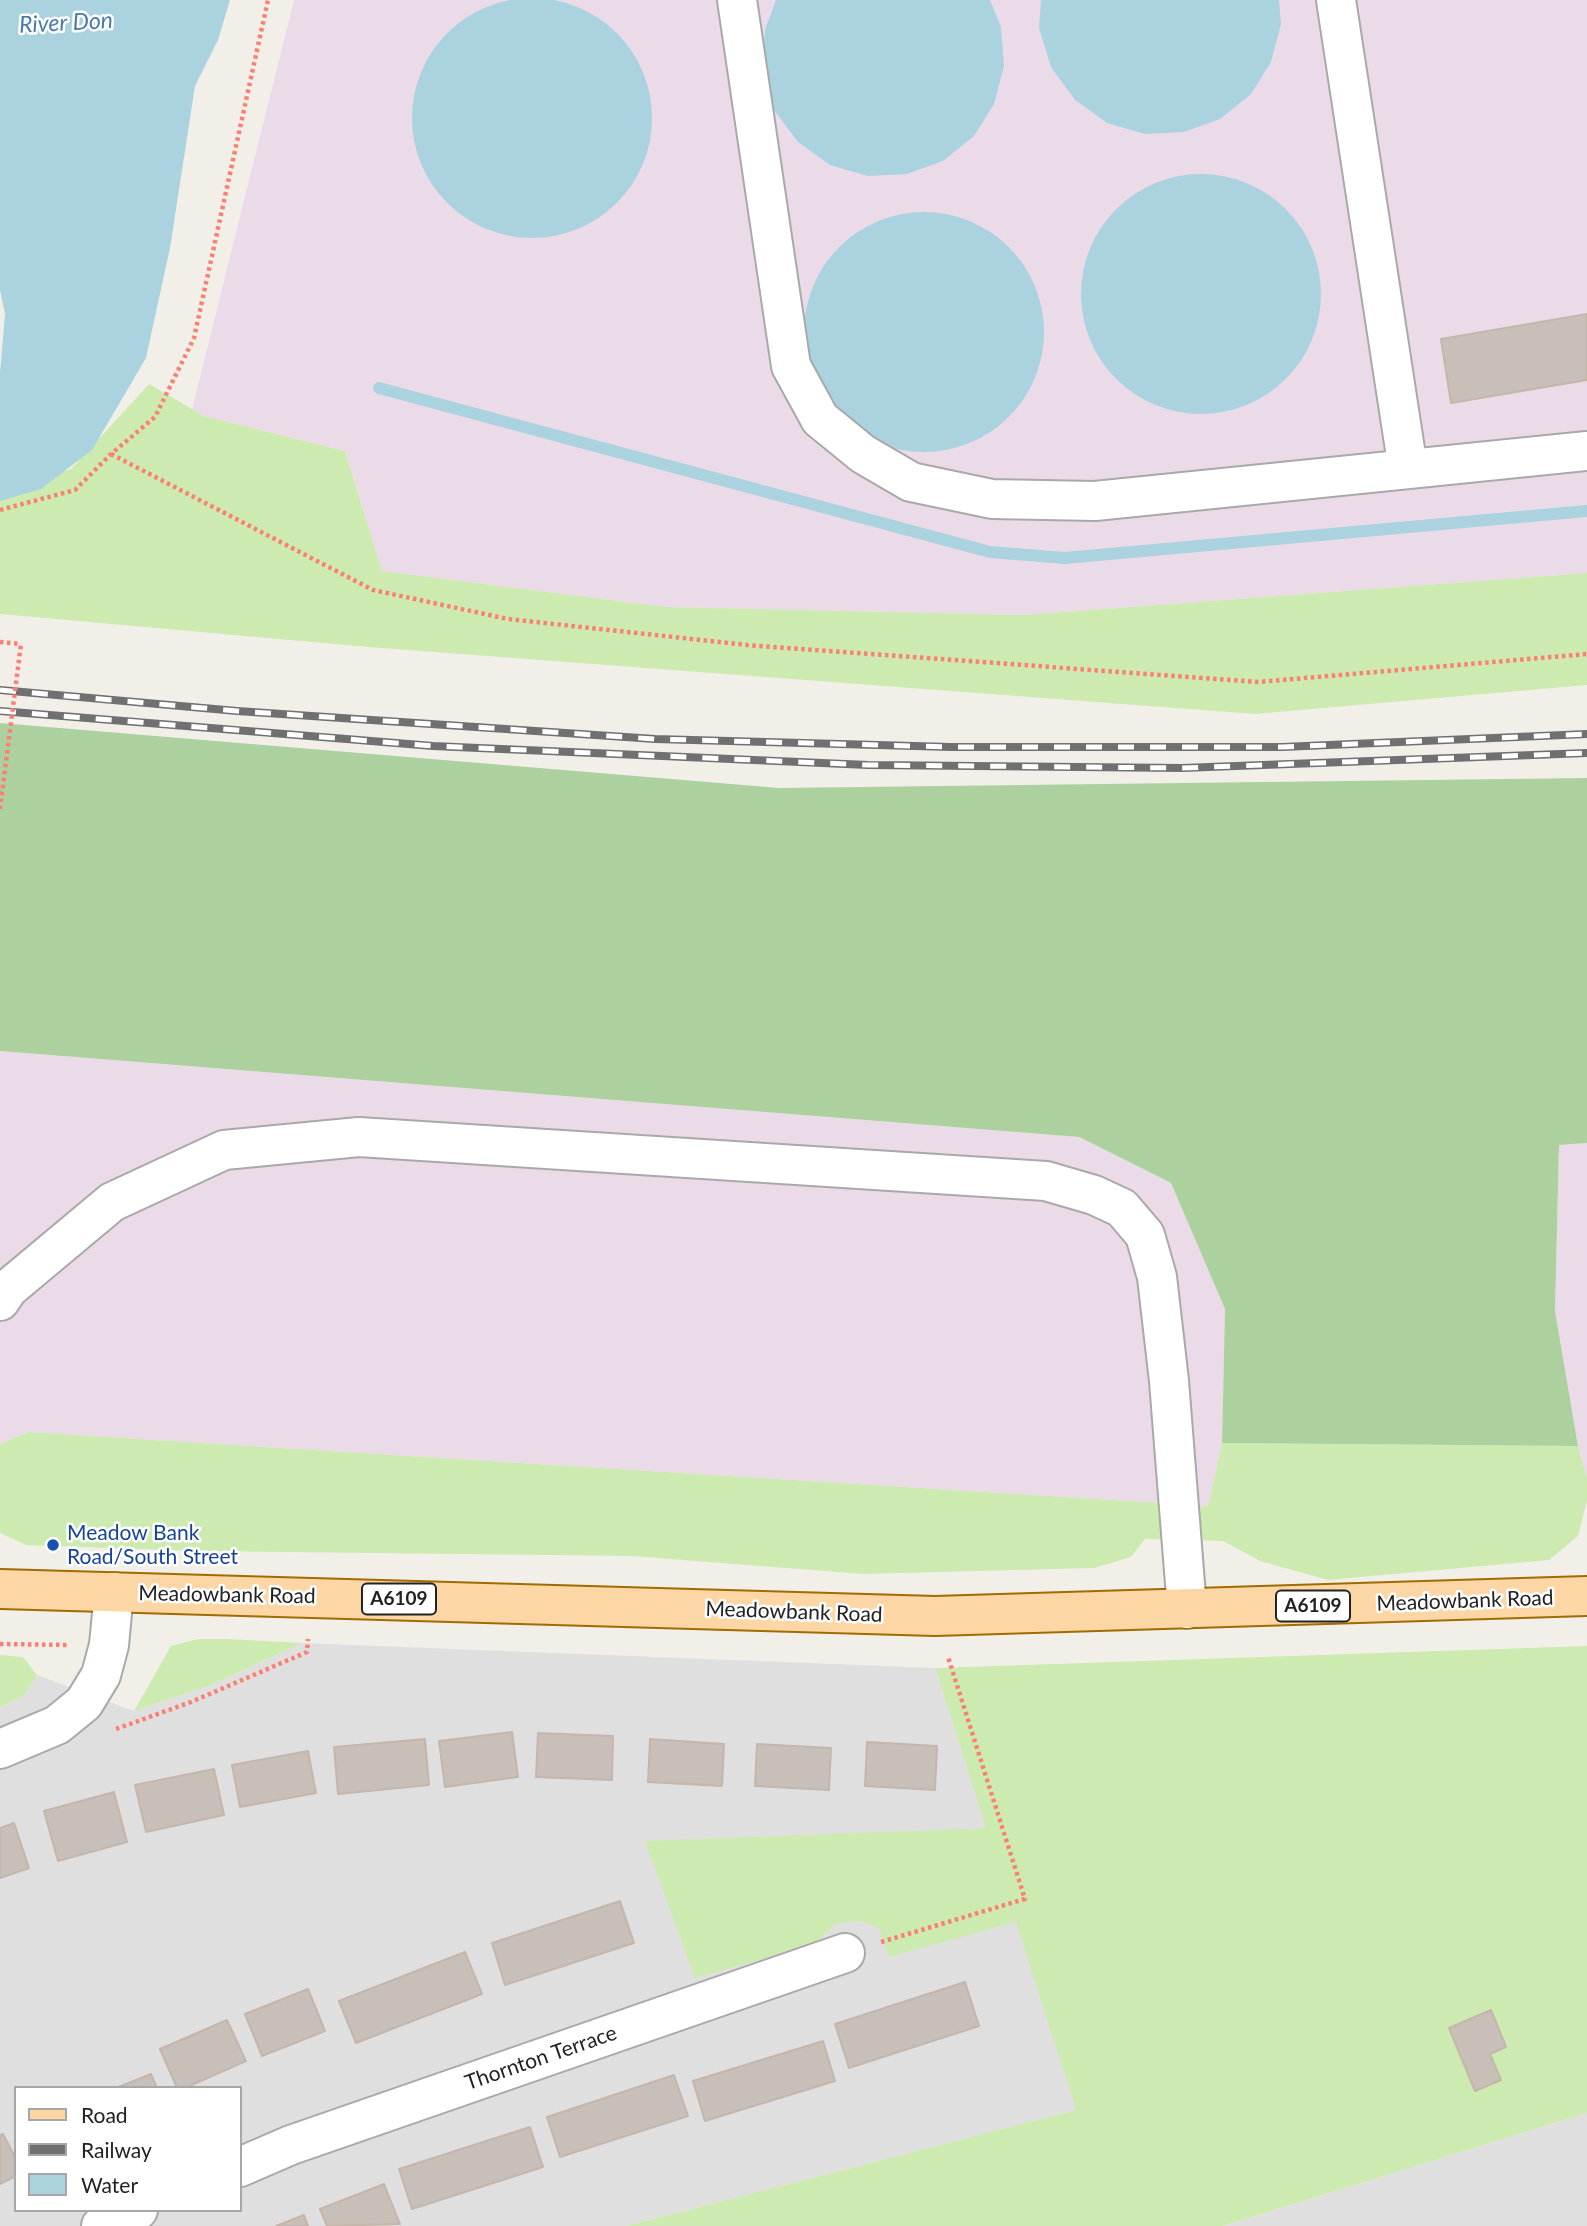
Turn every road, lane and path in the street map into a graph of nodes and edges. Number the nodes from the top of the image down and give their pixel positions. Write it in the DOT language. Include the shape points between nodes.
graph roads {
  1 [pos="268,0"];
  2 [pos="737,0"];
  3 [pos="1336,0"];
  4 [pos="1587,451"];
  5 [pos="111,454"];
  6 [pos="1408,469"];
  7 [pos="0,510"];
  8 [pos="0,642"];
  9 [pos="1587,654"];
  10 [pos="0,809"];
  11 [pos="0,1301"];
  12 [pos="0,1589"];
  13 [pos="114,1592"];
  14 [pos="310,1596"];
  15 [pos="1587,1596"];
  16 [pos="1187,1609"];
  17 [pos="935,1616"];
  18 [pos="0,1644"];
  19 [pos="109,1645"];
  20 [pos="57,1725"];
  21 [pos="0,1749"];
  22 [pos="845,1954"];
  23 [pos="242,2166"];
  24 [pos="133,2212"];
  25 [pos="101,2226"];
  1 -- 5 [label="path" via="194,338 155,417"];
  2 -- 6 [label="street" via="791,366 820,419 863,454 911,482 992,499 1095,501"];
  3 -- 6 [label="street"];
  4 -- 6 [label="street"];
  5 -- 7 [label="path" via="75,490"];
  5 -- 9 [label="path" via="373,590 508,619 747,645 1258,682"];
  8 -- 10 [label="path, bridge" via="21,644"];
  11 -- 16 [label="street" via="8,1289 112,1202 224,1150 359,1137 1046,1181 1122,1208 1145,1235 1157,1277 1169,1381"];
  12 -- 13 [label="main road, Meadowbank Road / A6109"];
  13 -- 14 [label="main road, Meadowbank Road / A6109"];
  13 -- 19 [label="street"];
  14 -- 17 [label="main road, Meadowbank Road / A6109"];
  14 -- 20 [label="path" via="307,1652 117,1729 79,1730"];
  15 -- 16 [label="main road, Meadowbank Road / A6109"];
  16 -- 17 [label="main road, Meadowbank Road / A6109"];
  17 -- 22 [label="path" via="1025,1899"];
  18 -- 19 [label="path"];
  19 -- 20 [label="street" via="101,1675 84,1703"];
  20 -- 21 [label="street"];
  22 -- 23 [label="street, Thornton Terrace" via="291,2145"];
  24 -- 25 [label="street"];
}
